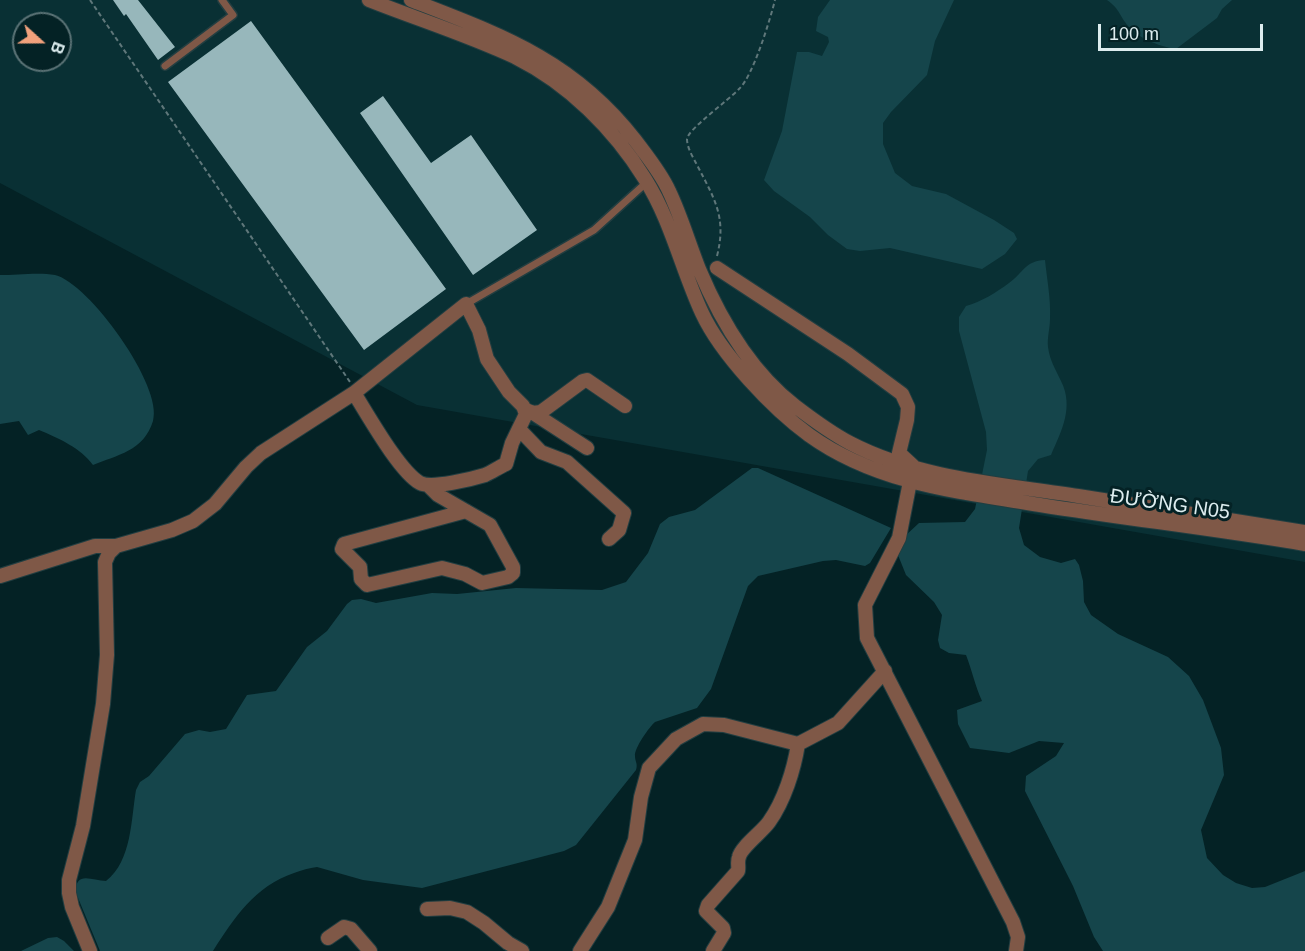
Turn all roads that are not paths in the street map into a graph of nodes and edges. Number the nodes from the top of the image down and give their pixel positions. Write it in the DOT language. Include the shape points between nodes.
graph roads {
  1 [pos="222,0"];
  2 [pos="369,0"];
  3 [pos="411,0"];
  4 [pos="165,66"];
  5 [pos="647,182"];
  6 [pos="717,267"];
  7 [pos="466,304"];
  8 [pos="354,393"];
  9 [pos="625,406"];
  10 [pos="530,412"];
  11 [pos="519,429"];
  12 [pos="587,447"];
  13 [pos="913,466"];
  14 [pos="910,482"];
  15 [pos="428,485"];
  16 [pos="466,511"];
  17 [pos="1305,532"];
  18 [pos="609,539"];
  19 [pos="1305,544"];
  20 [pos="116,546"];
  21 [pos="0,576"];
  22 [pos="885,671"];
  23 [pos="798,744"];
  24 [pos="426,909"];
  25 [pos="328,938"];
  26 [pos="90,951"];
  27 [pos="370,951"];
  28 [pos="522,951"];
  29 [pos="580,951"];
  30 [pos="712,951"];
  31 [pos="1016,951"];
  1 -- 4 [label="lane" via="233,15"];
  2 -- 5 [label="street, ĐƯỜNG N05" via="517,58 564,88 624,147"];
  3 -- 13 [label="street, ĐƯỜNG N05" via="524,47 597,97 648,156 669,189 716,309 769,381 792,404 850,443"];
  5 -- 7 [label="lane" via="594,230"];
  5 -- 14 [label="street, ĐƯỜNG N05" via="703,315 758,390 808,434 837,452"];
  6 -- 13 [label="street" via="902,394 908,407 898,453"];
  7 -- 8 [label="street"];
  7 -- 10 [label="street" via="488,359 508,392"];
  8 -- 15 [label="street" via="404,468"];
  8 -- 20 [label="street" via="261,453 215,504 193,521"];
  9 -- 10 [label="street" via="587,380 541,412"];
  10 -- 11 [label="street"];
  10 -- 12 [label="street"];
  11 -- 15 [label="street" via="506,464 484,475"];
  11 -- 18 [label="street" via="541,452 567,462 624,513 619,530"];
  13 -- 14 [label="street"];
  13 -- 17 [label="street, ĐƯỜNG N05" via="976,480"];
  14 -- 19 [label="street, ĐƯỜNG N05"];
  14 -- 22 [label="street" via="899,538 865,605 867,638"];
  15 -- 16 [label="street"];
  16 -- 16 [label="street" via="490,525 513,567 508,577 483,583 442,568 367,585 361,579 360,567 342,549 344,544"];
  20 -- 21 [label="street" via="94,546"];
  20 -- 26 [label="street" via="105,562 107,655 103,704 83,826 69,880 72,907"];
  22 -- 23 [label="street" via="838,723"];
  22 -- 31 [label="street" via="1013,922 1018,937"];
  23 -- 29 [label="street" via="703,724 676,739 649,768 635,840 608,907"];
  23 -- 30 [label="street" via="779,806 739,856 738,871 708,905 706,911 724,933"];
  24 -- 28 [label="street" via="467,912"];
  25 -- 27 [label="street" via="344,927 351,929"];
}
